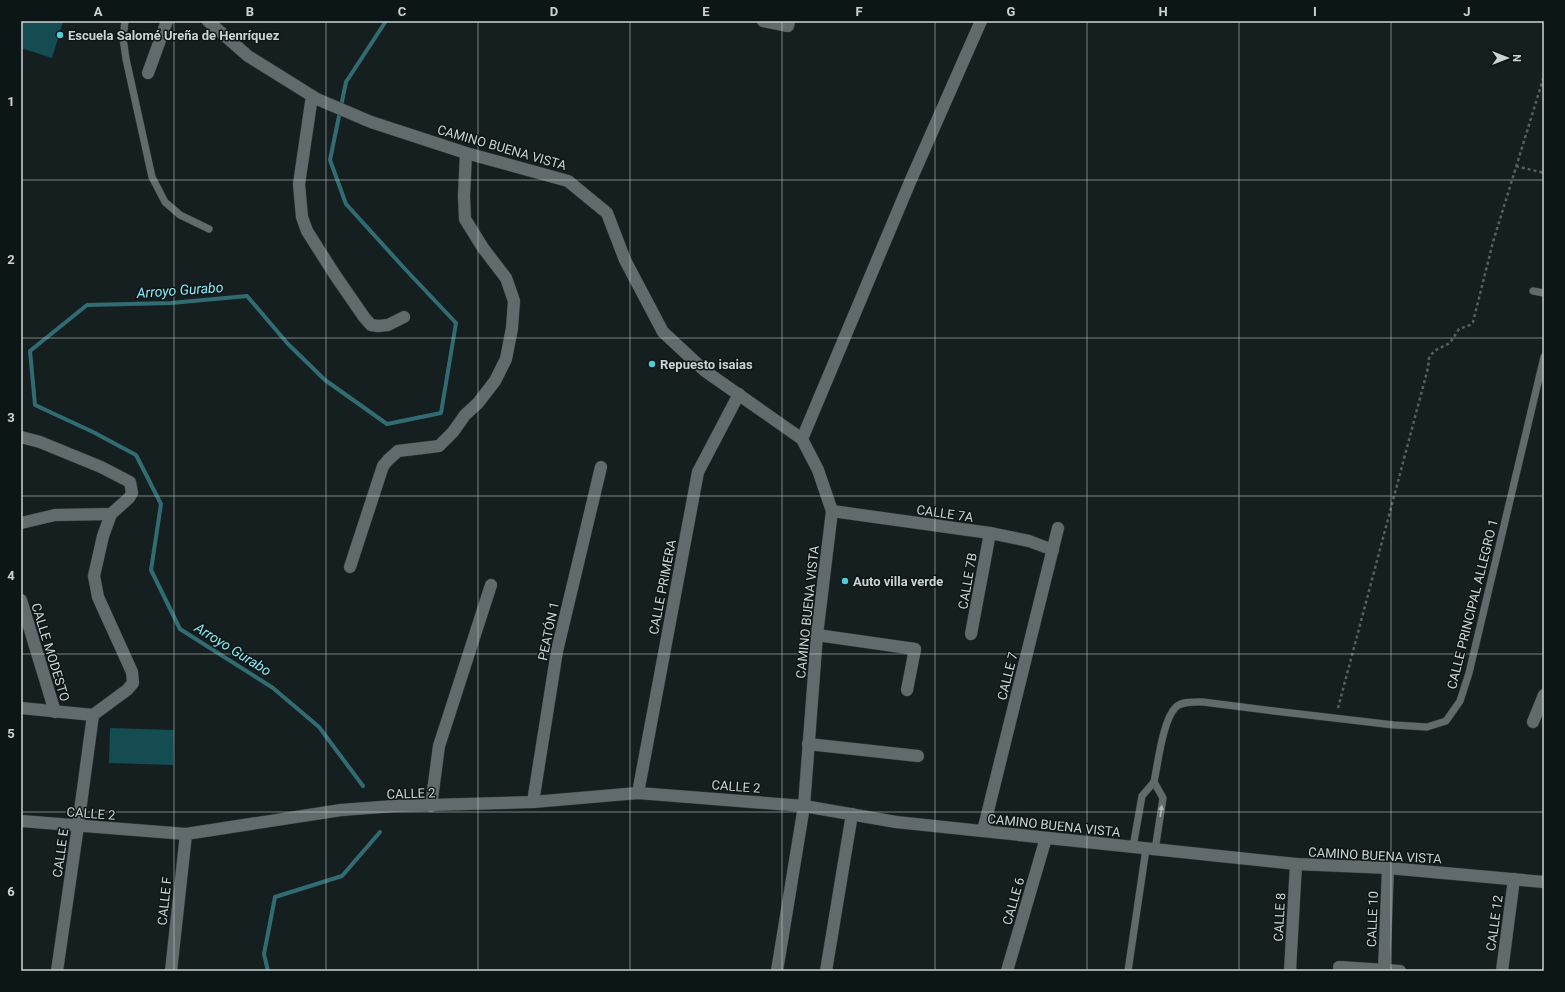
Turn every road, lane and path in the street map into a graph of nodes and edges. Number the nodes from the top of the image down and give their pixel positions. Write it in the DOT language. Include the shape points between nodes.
graph roads {
  1 [pos="125,21"];
  2 [pos="167,21"];
  3 [pos="208,21"];
  4 [pos="763,21"];
  5 [pos="789,21"];
  6 [pos="981,21"];
  7 [pos="148,73"];
  8 [pos="1544,76"];
  9 [pos="315,98"];
  10 [pos="466,153"];
  11 [pos="1516,166"];
  12 [pos="1544,172"];
  13 [pos="209,229"];
  14 [pos="1533,291"];
  15 [pos="1544,293"];
  16 [pos="404,317"];
  17 [pos="1544,358"];
  18 [pos="739,394"];
  19 [pos="21,437"];
  20 [pos="802,439"];
  21 [pos="601,467"];
  22 [pos="832,511"];
  23 [pos="111,514"];
  24 [pos="21,523"];
  25 [pos="1058,528"];
  26 [pos="990,533"];
  27 [pos="1053,550"];
  28 [pos="350,567"];
  29 [pos="491,585"];
  30 [pos="21,600"];
  31 [pos="817,634"];
  32 [pos="971,634"];
  33 [pos="907,690"];
  34 [pos="1544,695"];
  35 [pos="21,708"];
  36 [pos="55,712"];
  37 [pos="92,716"];
  38 [pos="1336,718"];
  39 [pos="1533,722"];
  40 [pos="808,744"];
  41 [pos="918,756"];
  42 [pos="1154,782"];
  43 [pos="638,793"];
  44 [pos="533,802"];
  45 [pos="431,806"];
  46 [pos="804,806"];
  47 [pos="852,814"];
  48 [pos="21,821"];
  49 [pos="78,826"];
  50 [pos="983,832"];
  51 [pos="186,834"];
  52 [pos="1046,838"];
  53 [pos="1133,847"];
  54 [pos="1150,849"];
  55 [pos="1296,864"];
  56 [pos="1388,868"];
  57 [pos="1514,879"];
  58 [pos="1544,882"];
  59 [pos="1339,967"];
  60 [pos="1384,970"];
  61 [pos="57,971"];
  62 [pos="171,971"];
  63 [pos="777,971"];
  64 [pos="826,971"];
  65 [pos="1007,971"];
  66 [pos="1128,971"];
  67 [pos="1290,971"];
  68 [pos="1400,971"];
  69 [pos="1502,971"];
  1 -- 13 [label="lane" via="123,38 126,59 152,177 165,202 180,215"];
  2 -- 7 [label="street"];
  3 -- 9 [label="street, CAMINO BUENA VISTA" via="248,56"];
  4 -- 5 [label="street" via="788,26"];
  6 -- 20 [label="street"];
  8 -- 11 [label="path"];
  9 -- 10 [label="street, CAMINO BUENA VISTA" via="371,122"];
  9 -- 16 [label="street" via="299,184 302,217 307,230 371,325 388,325"];
  10 -- 18 [label="street, CAMINO BUENA VISTA" via="568,181 607,213 625,260 663,332 704,371"];
  10 -- 28 [label="street" via="465,219 506,278 514,301 506,359 495,381 478,403 438,446 398,451 383,466"];
  11 -- 12 [label="path"];
  11 -- 38 [label="path" via="1492,242 1473,322 1459,329 1450,343 1438,348 1429,358"];
  14 -- 15 [label="lane"];
  17 -- 38 [label="lane, CALLE PRINCIPAL ALLEGRO 1" via="1460,701 1446,721 1427,727"];
  18 -- 20 [label="street, CAMINO BUENA VISTA"];
  18 -- 43 [label="street, CALLE PRIMERA" via="698,472"];
  19 -- 23 [label="street" via="101,467 130,482 132,493"];
  20 -- 22 [label="street, CAMINO BUENA VISTA" via="818,470"];
  21 -- 44 [label="street, PEATÓN 1" via="557,651"];
  22 -- 26 [label="street, CALLE 7A"];
  22 -- 31 [label="street, CAMINO BUENA VISTA"];
  23 -- 24 [label="street" via="55,515"];
  23 -- 37 [label="street" via="94,576 98,597 132,672 133,683"];
  25 -- 27 [label="street, CALLE 7"];
  26 -- 27 [label="street, CALLE 7A" via="1029,541"];
  26 -- 32 [label="street, CALLE 7B"];
  27 -- 50 [label="street, CALLE 7"];
  29 -- 45 [label="street" via="440,746"];
  30 -- 36 [label="street, CALLE MODESTO"];
  31 -- 33 [label="street" via="915,650"];
  31 -- 40 [label="street, CAMINO BUENA VISTA"];
  34 -- 39 [label="street"];
  35 -- 36 [label="street"];
  36 -- 37 [label="street"];
  37 -- 49 [label="street, CALLE E"];
  38 -- 42 [label="lane, CALLE PRINCIPAL ALLEGRO 1" via="1203,702 1176,706 1167,719"];
  40 -- 41 [label="street"];
  40 -- 46 [label="street, CAMINO BUENA VISTA"];
  42 -- 53 [label="lane, CALLE PRINCIPAL ALLEGRO 1" via="1142,796"];
  54 -- 42 [label="lane, one-way" via="1163,798"];
  43 -- 44 [label="street, CALLE 2"];
  43 -- 46 [label="street, CALLE 2"];
  44 -- 45 [label="street, CALLE 2"];
  45 -- 51 [label="street, CALLE 2" via="341,810"];
  46 -- 47 [label="street, CAMINO BUENA VISTA"];
  46 -- 63 [label="street"];
  47 -- 50 [label="street, CAMINO BUENA VISTA"];
  47 -- 64 [label="street"];
  48 -- 49 [label="street, CALLE 2"];
  49 -- 51 [label="street, CALLE 2"];
  49 -- 61 [label="street, CALLE E"];
  50 -- 52 [label="street, CAMINO BUENA VISTA"];
  51 -- 62 [label="street, CALLE F"];
  52 -- 53 [label="street, CAMINO BUENA VISTA"];
  52 -- 65 [label="street, CALLE 6"];
  53 -- 54 [label="street, CAMINO BUENA VISTA"];
  54 -- 55 [label="street, CAMINO BUENA VISTA"];
  54 -- 66 [label="lane"];
  55 -- 56 [label="street, CAMINO BUENA VISTA"];
  55 -- 67 [label="street, CALLE 8"];
  56 -- 57 [label="street, CAMINO BUENA VISTA"];
  56 -- 60 [label="street, CALLE 10"];
  57 -- 58 [label="street, CAMINO BUENA VISTA"];
  57 -- 69 [label="street, CALLE 12"];
  59 -- 60 [label="street"];
  60 -- 68 [label="street"];
}
